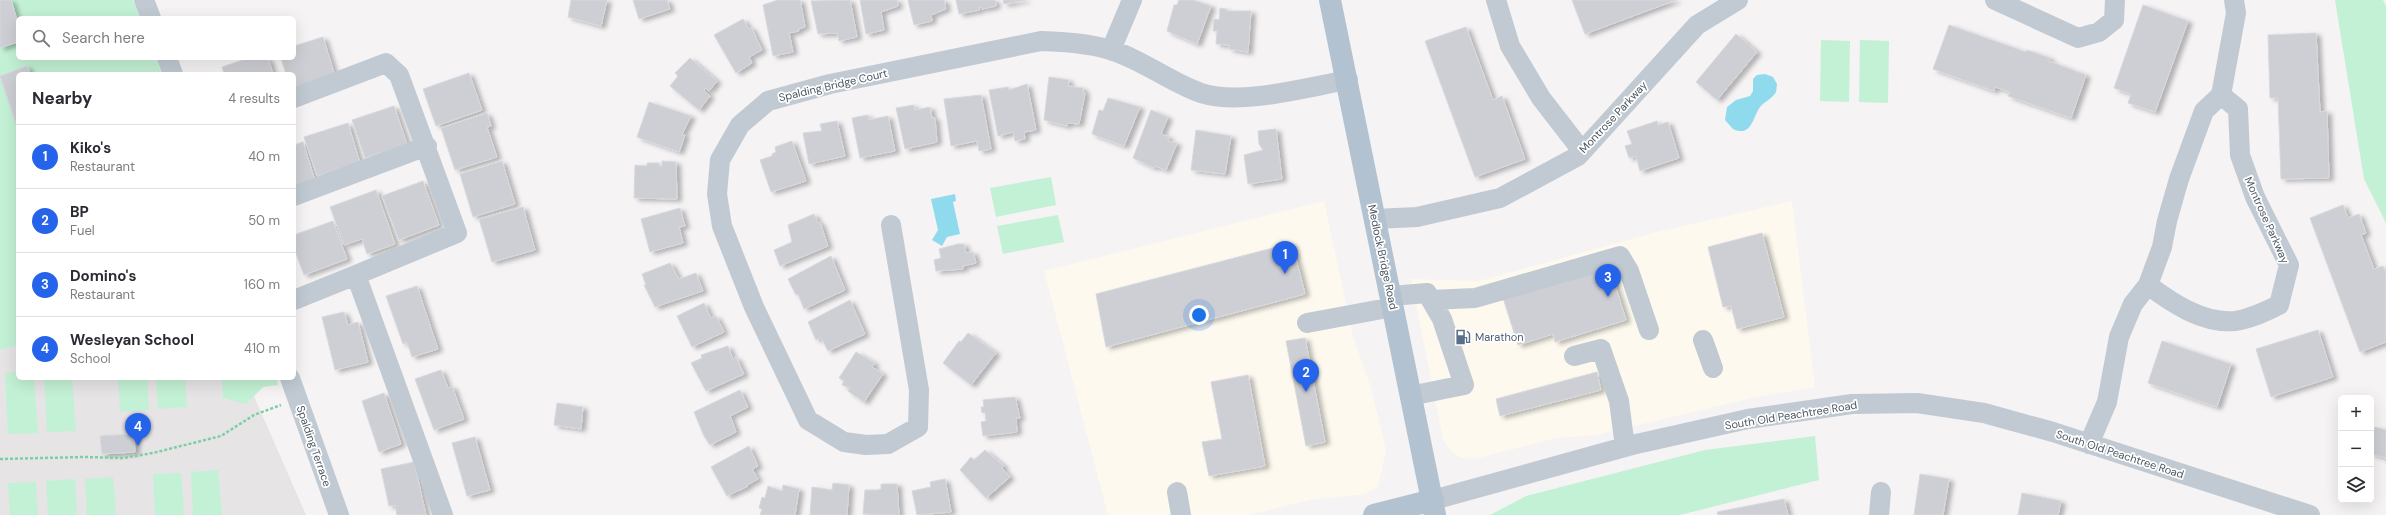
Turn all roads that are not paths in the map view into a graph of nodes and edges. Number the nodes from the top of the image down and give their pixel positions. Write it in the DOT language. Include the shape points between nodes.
graph roads {
  1 [pos="144,0"];
  2 [pos="1132,0"];
  3 [pos="1330,0"];
  4 [pos="1496,0"];
  5 [pos="1738,0"];
  6 [pos="1995,0"];
  7 [pos="2115,0"];
  8 [pos="2234,0"];
  9 [pos="150,16"];
  10 [pos="1111,50"];
  11 [pos="167,60"];
  12 [pos="172,72"];
  13 [pos="1348,80"];
  14 [pos="2221,95"];
  15 [pos="296,97"];
  16 [pos="427,146"];
  17 [pos="1582,151"];
  18 [pos="296,195"];
  19 [pos="1375,219"];
  20 [pos="891,225"];
  21 [pos="356,276"];
  22 [pos="2148,285"];
  23 [pos="296,299"];
  24 [pos="1431,300"];
  25 [pos="1392,302"];
  26 [pos="1307,323"];
  27 [pos="1649,330"];
  28 [pos="1703,340"];
  29 [pos="1574,356"];
  30 [pos="1713,368"];
  31 [pos="291,380"];
  32 [pos="1410,396"];
  33 [pos="2089,444"];
  34 [pos="1625,447"];
  35 [pos="1177,492"];
  36 [pos="1881,492"];
  37 [pos="1434,507"];
  38 [pos="339,515"];
  39 [pos="444,515"];
  40 [pos="1181,515"];
  41 [pos="1374,515"];
  42 [pos="1879,515"];
  43 [pos="2310,515"];
  1 -- 9 [label="street"];
  2 -- 10 [label="street"];
  3 -- 13 [label="main road, Medlock Bridge Road"];
  4 -- 17 [label="street" via="1510,46 1541,98"];
  5 -- 17 [label="street, Montrose Parkway" via="1697,26"];
  6 -- 7 [label="street" via="2078,38 2099,32 2114,20"];
  8 -- 14 [label="street" via="2236,13"];
  10 -- 13 [label="street, Spalding Bridge Court" via="1200,93 1221,97 1271,95"];
  10 -- 20 [label="street, Spalding Bridge Court" via="1073,42 1041,41 830,84 768,101 740,125 720,160 717,194 722,226 754,307 808,420 844,442 866,446 888,444 918,427 919,390"];
  11 -- 12 [label="street"];
  13 -- 19 [label="main road, Medlock Bridge Road"];
  14 -- 22 [label="street" via="2204,111 2179,179 2162,247"];
  14 -- 22 [label="street, Montrose Parkway" via="2238,109 2240,155 2255,197 2289,265 2279,305 2235,321 2207,318 2173,304"];
  15 -- 16 [label="street" via="386,63 399,75"];
  16 -- 18 [label="street"];
  16 -- 21 [label="street" via="457,233"];
  17 -- 19 [label="street, Montrose Parkway" via="1578,156 1500,198 1417,217"];
  19 -- 25 [label="main road, Medlock Bridge Road"];
  21 -- 23 [label="street"];
  21 -- 39 [label="street"];
  22 -- 33 [label="street" via="2132,304 2118,337 2107,402"];
  24 -- 25 [label="street" via="1427,293"];
  24 -- 27 [label="street" via="1475,298 1620,256 1629,271"];
  24 -- 32 [label="street" via="1442,320 1464,384"];
  25 -- 26 [label="street"];
  25 -- 32 [label="main road, Medlock Bridge Road"];
  28 -- 30 [label="street"];
  29 -- 34 [label="street" via="1601,349 1619,401"];
  31 -- 38 [label="street, Spalding Terrace"];
  32 -- 37 [label="main road, Medlock Bridge Road"];
  33 -- 34 [label="street, South Old Peachtree Road" via="1984,413 1916,403 1852,404 1748,419"];
  33 -- 43 [label="street, South Old Peachtree Road"];
  34 -- 37 [label="street, South Old Peachtree Road"];
  35 -- 40 [label="street"];
  36 -- 42 [label="street"];
  37 -- 41 [label="main road"];
}
